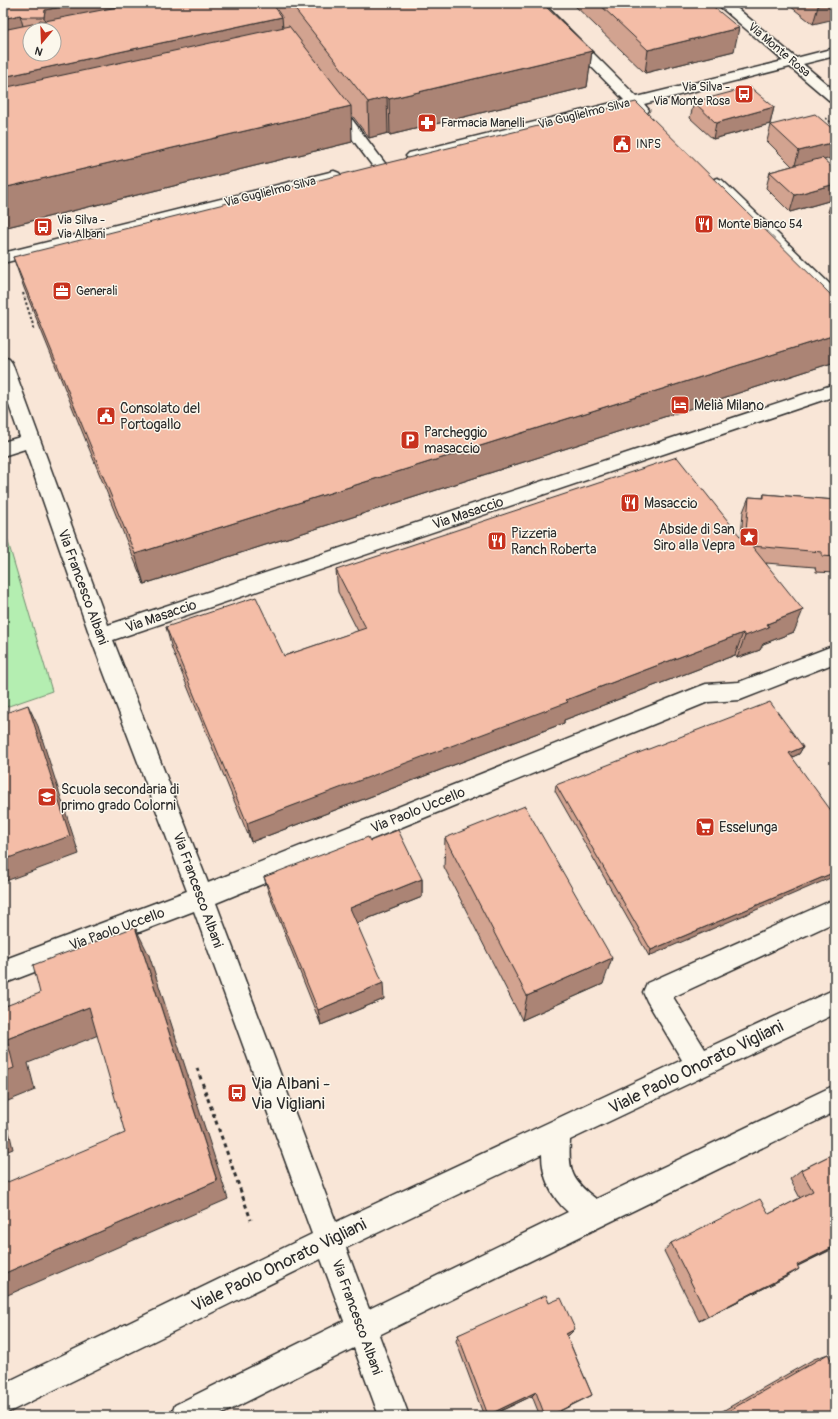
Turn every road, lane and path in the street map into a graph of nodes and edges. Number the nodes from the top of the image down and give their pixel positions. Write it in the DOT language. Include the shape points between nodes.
graph roads {
  1 [pos="536,3"];
  2 [pos="723,3"];
  3 [pos="835,52"];
  4 [pos="793,62"];
  5 [pos="324,92"];
  6 [pos="835,98"];
  7 [pos="634,102"];
  8 [pos="654,121"];
  9 [pos="379,165"];
  10 [pos="364,169"];
  11 [pos="705,171"];
  12 [pos="349,172"];
  13 [pos="3,258"];
  14 [pos="23,293"];
  15 [pos="835,298"];
  16 [pos="35,331"];
  17 [pos="3,363"];
  18 [pos="835,390"];
  19 [pos="31,441"];
  20 [pos="3,449"];
  21 [pos="101,636"];
  22 [pos="835,654"];
  23 [pos="201,897"];
  24 [pos="835,910"];
  25 [pos="3,972"];
  26 [pos="835,1001"];
  27 [pos="700,1065"];
  28 [pos="197,1068"];
  29 [pos="835,1098"];
  30 [pos="557,1134"];
  31 [pos="595,1215"];
  32 [pos="251,1220"];
  33 [pos="329,1241"];
  34 [pos="361,1327"];
  35 [pos="3,1400"];
  36 [pos="186,1416"];
  37 [pos="394,1416"];
  1 -- 7 [label="street"];
  2 -- 4 [label="street, Via Monte Rosa"];
  3 -- 4 [label="street, Via Guglielmo Silva"];
  4 -- 6 [label="street, Via Monte Rosa"];
  4 -- 7 [label="street, Via Guglielmo Silva"];
  5 -- 9 [label="street"];
  7 -- 8 [label="street"];
  7 -- 9 [label="street, Via Guglielmo Silva"];
  9 -- 10 [label="street, Via Guglielmo Silva"];
  11 -- 15 [label="street"];
  12 -- 13 [label="street, Via Guglielmo Silva"];
  14 -- 16 [label="path"];
  17 -- 19 [label="street, Via Francesco Albani"];
  18 -- 21 [label="street, Via Masaccio"];
  19 -- 20 [label="street"];
  19 -- 21 [label="street, Via Francesco Albani"];
  21 -- 23 [label="street, Via Francesco Albani"];
  22 -- 23 [label="street, Via Paolo Uccello" via="740,691 706,693"];
  23 -- 25 [label="street, Via Paolo Uccello"];
  23 -- 33 [label="street, Via Francesco Albani"];
  24 -- 27 [label="street" via="656,992"];
  26 -- 27 [label="street, Viale Paolo Onorato Vigliani"];
  27 -- 30 [label="street, Viale Paolo Onorato Vigliani"];
  28 -- 32 [label="path"];
  29 -- 31 [label="street"];
  30 -- 31 [label="street" via="555,1169 565,1191"];
  30 -- 33 [label="street, Viale Paolo Onorato Vigliani"];
  31 -- 34 [label="street"];
  33 -- 34 [label="street, Via Francesco Albani"];
  33 -- 35 [label="street, Viale Paolo Onorato Vigliani"];
  34 -- 36 [label="street"];
  34 -- 37 [label="street, Via Francesco Albani"];
}
